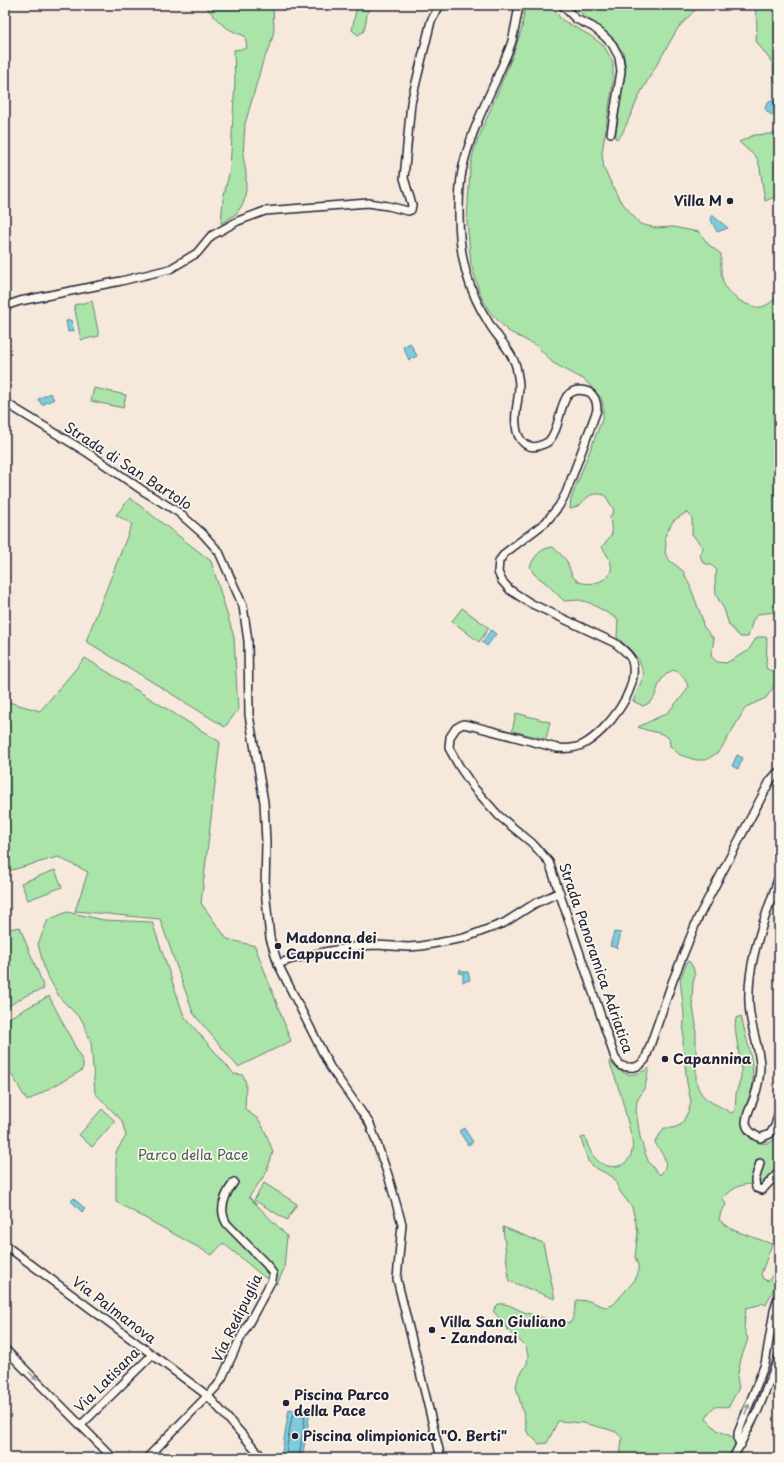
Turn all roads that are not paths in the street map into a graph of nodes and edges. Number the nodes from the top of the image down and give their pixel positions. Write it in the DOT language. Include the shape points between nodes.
graph roads {
  1 [pos="440,5"];
  2 [pos="519,5"];
  3 [pos="562,5"];
  4 [pos="611,133"];
  5 [pos="5,308"];
  6 [pos="5,401"];
  7 [pos="779,772"];
  8 [pos="779,876"];
  9 [pos="560,892"];
  10 [pos="278,964"];
  11 [pos="779,1112"];
  12 [pos="760,1163"];
  13 [pos="779,1172"];
  14 [pos="234,1182"];
  15 [pos="6,1247"];
  16 [pos="779,1294"];
  17 [pos="5,1349"];
  18 [pos="152,1355"];
  19 [pos="779,1357"];
  20 [pos="208,1396"];
  21 [pos="81,1425"];
  22 [pos="741,1445"];
  23 [pos="113,1458"];
  24 [pos="147,1458"];
  25 [pos="263,1458"];
  26 [pos="441,1458"];
  27 [pos="733,1458"];
  1 -- 5 [label="street" via="432,21 411,103 404,178 412,205 411,210 368,203 265,211 238,221 211,236 197,253 170,269 20,301"];
  2 -- 9 [label="street, Strada Panoramica Adriatica" via="512,42 476,127 464,164 459,212 464,269 481,310 515,364 519,386 516,426 518,436 525,445 535,448 548,442 555,431 568,395 575,390 591,393 597,401 597,410 559,506 546,522 505,553 499,561 498,572 510,590 530,603 615,643 632,661 632,677 629,690 610,723 582,745 569,749 557,748 463,724 450,736 449,748 474,788 499,816 532,843 549,862"];
  3 -- 4 [label="street" via="576,19 604,36 619,57 621,71"];
  6 -- 10 [label="street, Strada di San Bartolo" via="178,512 219,552 243,606 248,641 249,715 264,802 265,890 270,938"];
  7 -- 9 [label="street, Strada Panoramica Adriatica" via="770,781 698,918 647,1055 641,1064 632,1068 621,1066 615,1058"];
  8 -- 11 [label="street" via="753,956 750,977 751,1024 760,1064 758,1084 746,1126 751,1134 760,1138 770,1134"];
  9 -- 10 [label="street" via="534,904 504,923 464,938 408,947 368,945 324,952"];
  10 -- 26 [label="street, Strada di San Bartolo" via="330,1067 370,1124 388,1175 402,1224 398,1279"];
  12 -- 13 [label="street" via="755,1180 756,1188 762,1190"];
  14 -- 20 [label="street, Via Redipuglia" via="228,1190 222,1208 223,1218 273,1274 222,1378"];
  15 -- 18 [label="street, Via Palmanova"];
  22 -- 16 [label="street, one-way" via="738,1433 765,1364"];
  17 -- 21 [label="street, one-way"];
  18 -- 20 [label="street, Via Palmanova"];
  18 -- 21 [label="street, Via Latisana"];
  19 -- 22 [label="street"];
  20 -- 24 [label="street, Via Redipuglia"];
  20 -- 25 [label="street, Via Palmanova"];
  21 -- 23 [label="street"];
  22 -- 27 [label="street"];
}
